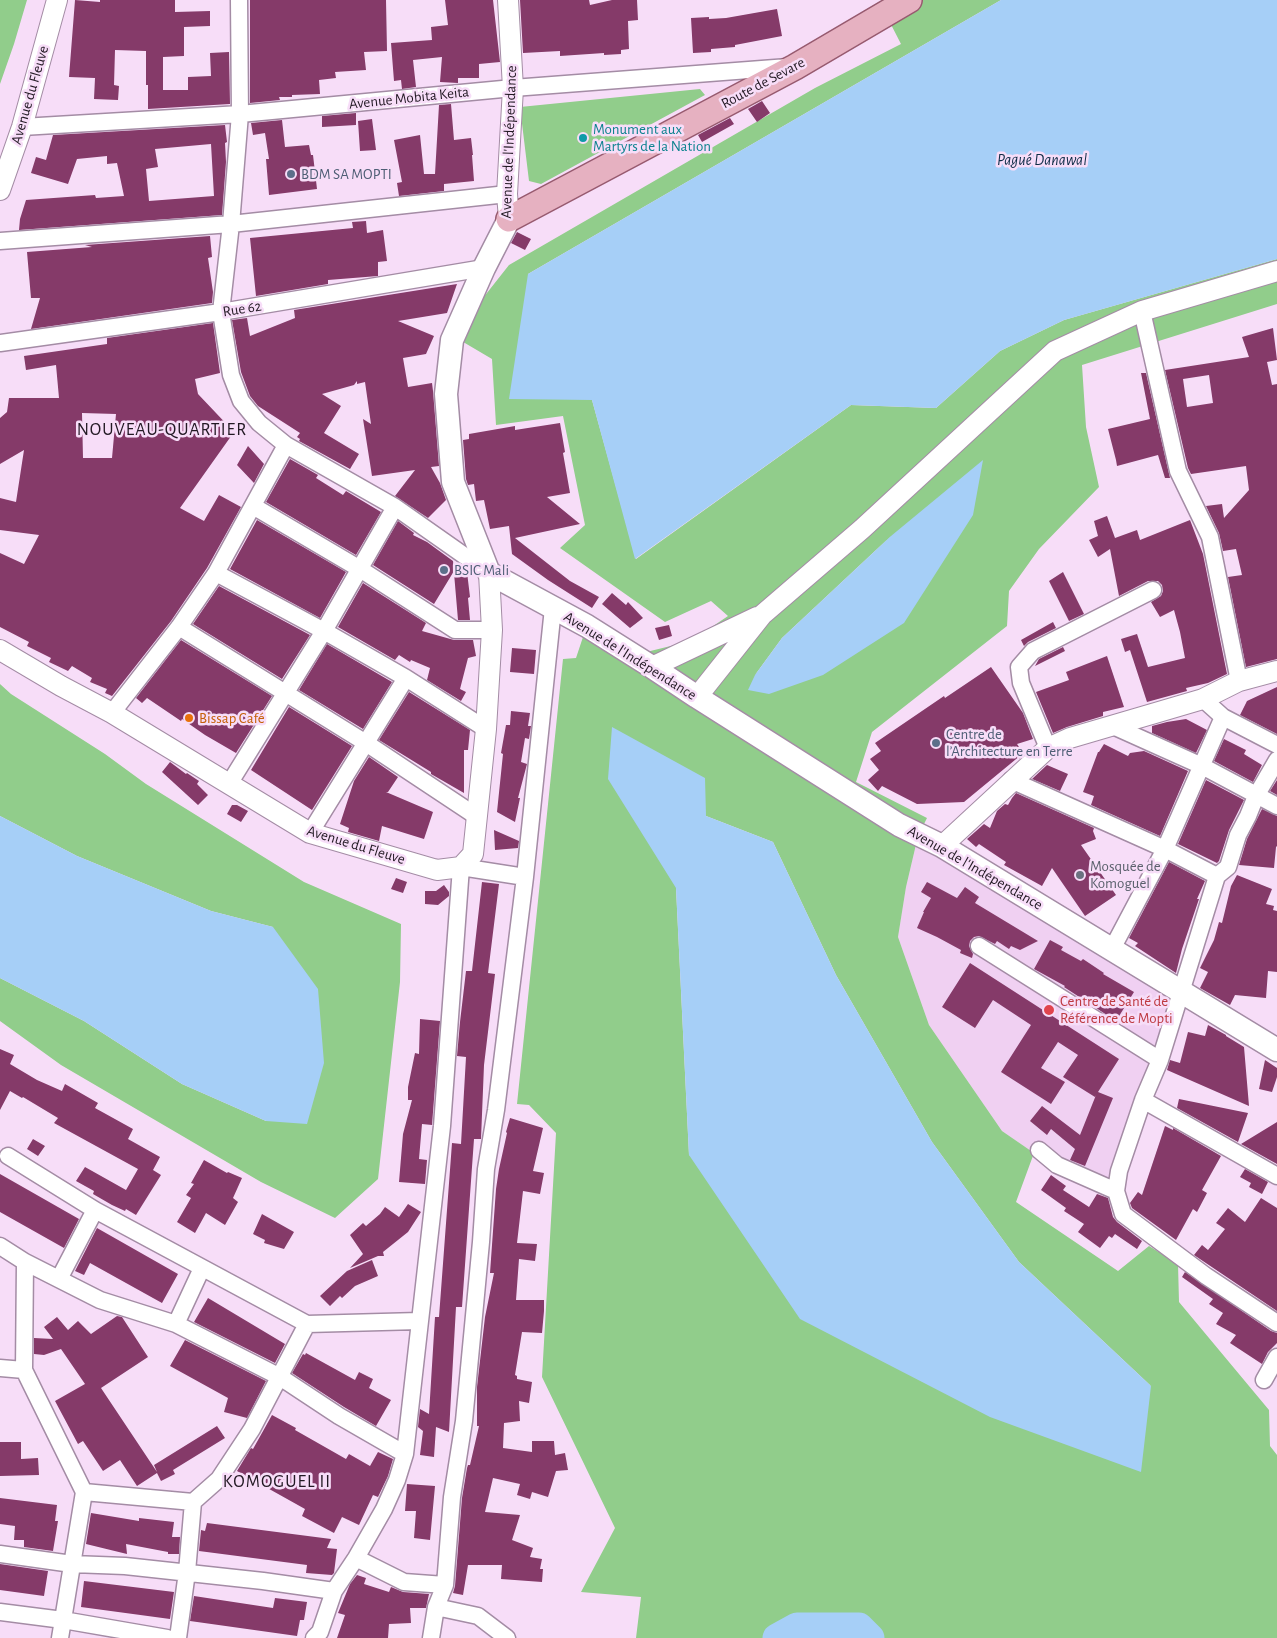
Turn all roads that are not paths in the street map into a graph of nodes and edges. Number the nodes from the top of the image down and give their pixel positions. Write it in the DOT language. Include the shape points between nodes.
graph roads {
  1 [pos="57,0"];
  2 [pos="239,0"];
  3 [pos="508,0"];
  4 [pos="909,0"];
  5 [pos="795,66"];
  6 [pos="513,88"];
  7 [pos="240,114"];
  8 [pos="22,126"];
  9 [pos="0,190"];
  10 [pos="507,194"];
  11 [pos="508,219"];
  12 [pos="231,224"];
  13 [pos="0,241"];
  14 [pos="484,268"];
  15 [pos="1277,271"];
  16 [pos="1142,311"];
  17 [pos="221,312"];
  18 [pos="0,343"];
  19 [pos="286,445"];
  20 [pos="253,506"];
  21 [pos="394,507"];
  22 [pos="360,569"];
  23 [pos="216,573"];
  24 [pos="489,573"];
  25 [pos="1153,590"];
  26 [pos="553,608"];
  27 [pos="762,615"];
  28 [pos="179,627"];
  29 [pos="492,630"];
  30 [pos="324,631"];
  31 [pos="0,650"];
  32 [pos="652,667"];
  33 [pos="1277,671"];
  34 [pos="406,678"];
  35 [pos="1239,681"];
  36 [pos="285,693"];
  37 [pos="697,698"];
  38 [pos="1202,700"];
  39 [pos="112,713"];
  40 [pos="1223,716"];
  41 [pos="1113,726"];
  42 [pos="486,728"];
  43 [pos="366,743"];
  44 [pos="1277,745"];
  45 [pos="1048,748"];
  46 [pos="1277,760"];
  47 [pos="1202,766"];
  48 [pos="1011,780"];
  49 [pos="229,784"];
  50 [pos="1256,796"];
  51 [pos="1277,806"];
  52 [pos="476,816"];
  53 [pos="310,833"];
  54 [pos="942,846"];
  55 [pos="1165,849"];
  56 [pos="461,866"];
  57 [pos="1217,876"];
  58 [pos="525,877"];
  59 [pos="980,946"];
  60 [pos="1112,949"];
  61 [pos="1182,991"];
  62 [pos="1277,1050"];
  63 [pos="1160,1060"];
  64 [pos="1143,1100"];
  65 [pos="1039,1150"];
  66 [pos="8,1156"];
  67 [pos="1277,1176"];
  68 [pos="1116,1192"];
  69 [pos="96,1210"];
  70 [pos="0,1246"];
  71 [pos="25,1262"];
  72 [pos="202,1268"];
  73 [pos="59,1279"];
  74 [pos="419,1321"];
  75 [pos="1277,1323"];
  76 [pos="176,1324"];
  77 [pos="307,1324"];
  78 [pos="1277,1357"];
  79 [pos="0,1368"];
  80 [pos="24,1370"];
  81 [pos="280,1378"];
  82 [pos="1264,1380"];
  83 [pos="405,1454"];
  84 [pos="84,1492"];
  85 [pos="193,1502"];
  86 [pos="0,1554"];
  87 [pos="356,1558"];
  88 [pos="72,1564"];
  89 [pos="187,1572"];
  90 [pos="445,1585"];
  91 [pos="334,1591"];
  92 [pos="436,1607"];
  93 [pos="0,1612"];
  94 [pos="63,1620"];
  95 [pos="60,1638"];
  96 [pos="167,1638"];
  97 [pos="178,1638"];
  98 [pos="314,1638"];
  99 [pos="431,1638"];
  100 [pos="507,1638"];
  1 -- 8 [label="street, Avenue du Fleuve"];
  2 -- 7 [label="street"];
  3 -- 6 [label="street, Avenue de l'Indépendance"];
  4 -- 5 [label="main road, Route de Sevare"];
  5 -- 6 [label="street, Avenue Mobita Keita"];
  5 -- 11 [label="main road, Route de Sevare"];
  6 -- 7 [label="street, Avenue Mobita Keita"];
  6 -- 10 [label="street, Avenue de l'Indépendance"];
  7 -- 8 [label="street, Avenue Mobita Keita"];
  7 -- 12 [label="street"];
  8 -- 9 [label="street, Avenue du Fleuve"];
  10 -- 11 [label="street, Avenue de l'Indépendance"];
  10 -- 12 [label="street"];
  11 -- 14 [label="main road, Avenue de l'Indépendance"];
  12 -- 13 [label="street"];
  12 -- 17 [label="street"];
  14 -- 17 [label="street, Rue 62"];
  14 -- 24 [label="main road, Avenue de l'Indépendance" via="452,340 446,394 453,482"];
  15 -- 16 [label="street"];
  16 -- 27 [label="street" via="1055,351 862,529"];
  16 -- 35 [label="street" via="1178,471 1210,537"];
  17 -- 18 [label="street, Rue 62"];
  17 -- 19 [label="street" via="231,374 241,401 259,423"];
  19 -- 20 [label="street"];
  19 -- 21 [label="street"];
  20 -- 22 [label="street"];
  20 -- 23 [label="street"];
  21 -- 22 [label="street"];
  21 -- 24 [label="street"];
  22 -- 29 [label="street" via="455,630"];
  22 -- 30 [label="street"];
  23 -- 28 [label="street"];
  23 -- 30 [label="street"];
  24 -- 26 [label="main road, Avenue de l'Indépendance"];
  24 -- 29 [label="street"];
  25 -- 45 [label="street" via="1033,651 1019,667 1021,683"];
  26 -- 32 [label="main road, Avenue de l'Indépendance"];
  26 -- 58 [label="street"];
  27 -- 32 [label="street"];
  27 -- 37 [label="street"];
  28 -- 36 [label="street"];
  28 -- 39 [label="street"];
  29 -- 42 [label="street"];
  30 -- 34 [label="street"];
  30 -- 36 [label="street"];
  31 -- 39 [label="street, Avenue du Fleuve"];
  32 -- 37 [label="main road, Avenue de l'Indépendance"];
  33 -- 35 [label="street"];
  34 -- 42 [label="street"];
  34 -- 43 [label="street"];
  35 -- 38 [label="street"];
  36 -- 43 [label="street"];
  36 -- 49 [label="street"];
  37 -- 54 [label="main road, Avenue de l'Indépendance" via="900,824"];
  38 -- 40 [label="street"];
  38 -- 41 [label="street"];
  39 -- 49 [label="street, Avenue du Fleuve"];
  40 -- 44 [label="street"];
  40 -- 47 [label="street"];
  41 -- 45 [label="street"];
  41 -- 47 [label="street"];
  42 -- 52 [label="street"];
  43 -- 52 [label="street"];
  43 -- 53 [label="street"];
  45 -- 48 [label="street"];
  46 -- 50 [label="street"];
  47 -- 50 [label="street"];
  47 -- 55 [label="street"];
  48 -- 54 [label="street"];
  48 -- 55 [label="street"];
  49 -- 53 [label="street, Avenue du Fleuve"];
  50 -- 51 [label="street"];
  50 -- 57 [label="street" via="1228,867"];
  52 -- 56 [label="street" via="473,854"];
  53 -- 56 [label="street, Avenue du Fleuve" via="438,870"];
  54 -- 60 [label="main road, Avenue de l'Indépendance"];
  55 -- 57 [label="street"];
  55 -- 60 [label="street"];
  56 -- 58 [label="street"];
  56 -- 74 [label="street" via="442,1126"];
  57 -- 61 [label="street"];
  58 -- 90 [label="street" via="486,1169 464,1421 452,1497"];
  59 -- 63 [label="street"];
  60 -- 61 [label="main road, Avenue de l'Indépendance"];
  61 -- 62 [label="main road, Avenue de l'Indépendance"];
  61 -- 63 [label="street"];
  63 -- 64 [label="street"];
  64 -- 67 [label="street"];
  64 -- 68 [label="street" via="1119,1171"];
  65 -- 68 [label="street" via="1057,1164"];
  66 -- 69 [label="street"];
  68 -- 75 [label="street" via="1122,1214"];
  69 -- 72 [label="street"];
  69 -- 73 [label="street"];
  70 -- 71 [label="street"];
  71 -- 73 [label="street"];
  71 -- 80 [label="street"];
  72 -- 76 [label="street"];
  72 -- 77 [label="street"];
  73 -- 76 [label="street" via="100,1300"];
  74 -- 77 [label="street"];
  74 -- 83 [label="street"];
  76 -- 81 [label="street"];
  77 -- 81 [label="street"];
  78 -- 82 [label="street"];
  79 -- 80 [label="street"];
  80 -- 84 [label="street"];
  81 -- 83 [label="street"];
  81 -- 85 [label="street" via="220,1479"];
  83 -- 87 [label="street" via="388,1502"];
  84 -- 85 [label="street"];
  84 -- 88 [label="street"];
  85 -- 89 [label="street"];
  86 -- 88 [label="street"];
  87 -- 90 [label="street" via="404,1582"];
  87 -- 91 [label="street"];
  88 -- 89 [label="street"];
  88 -- 94 [label="street"];
  89 -- 91 [label="street"];
  89 -- 97 [label="street"];
  90 -- 92 [label="street"];
  91 -- 98 [label="street" via="320,1632"];
  92 -- 99 [label="street"];
  92 -- 100 [label="street" via="478,1616"];
  93 -- 94 [label="street"];
  94 -- 95 [label="street"];
  94 -- 96 [label="street"];
}
